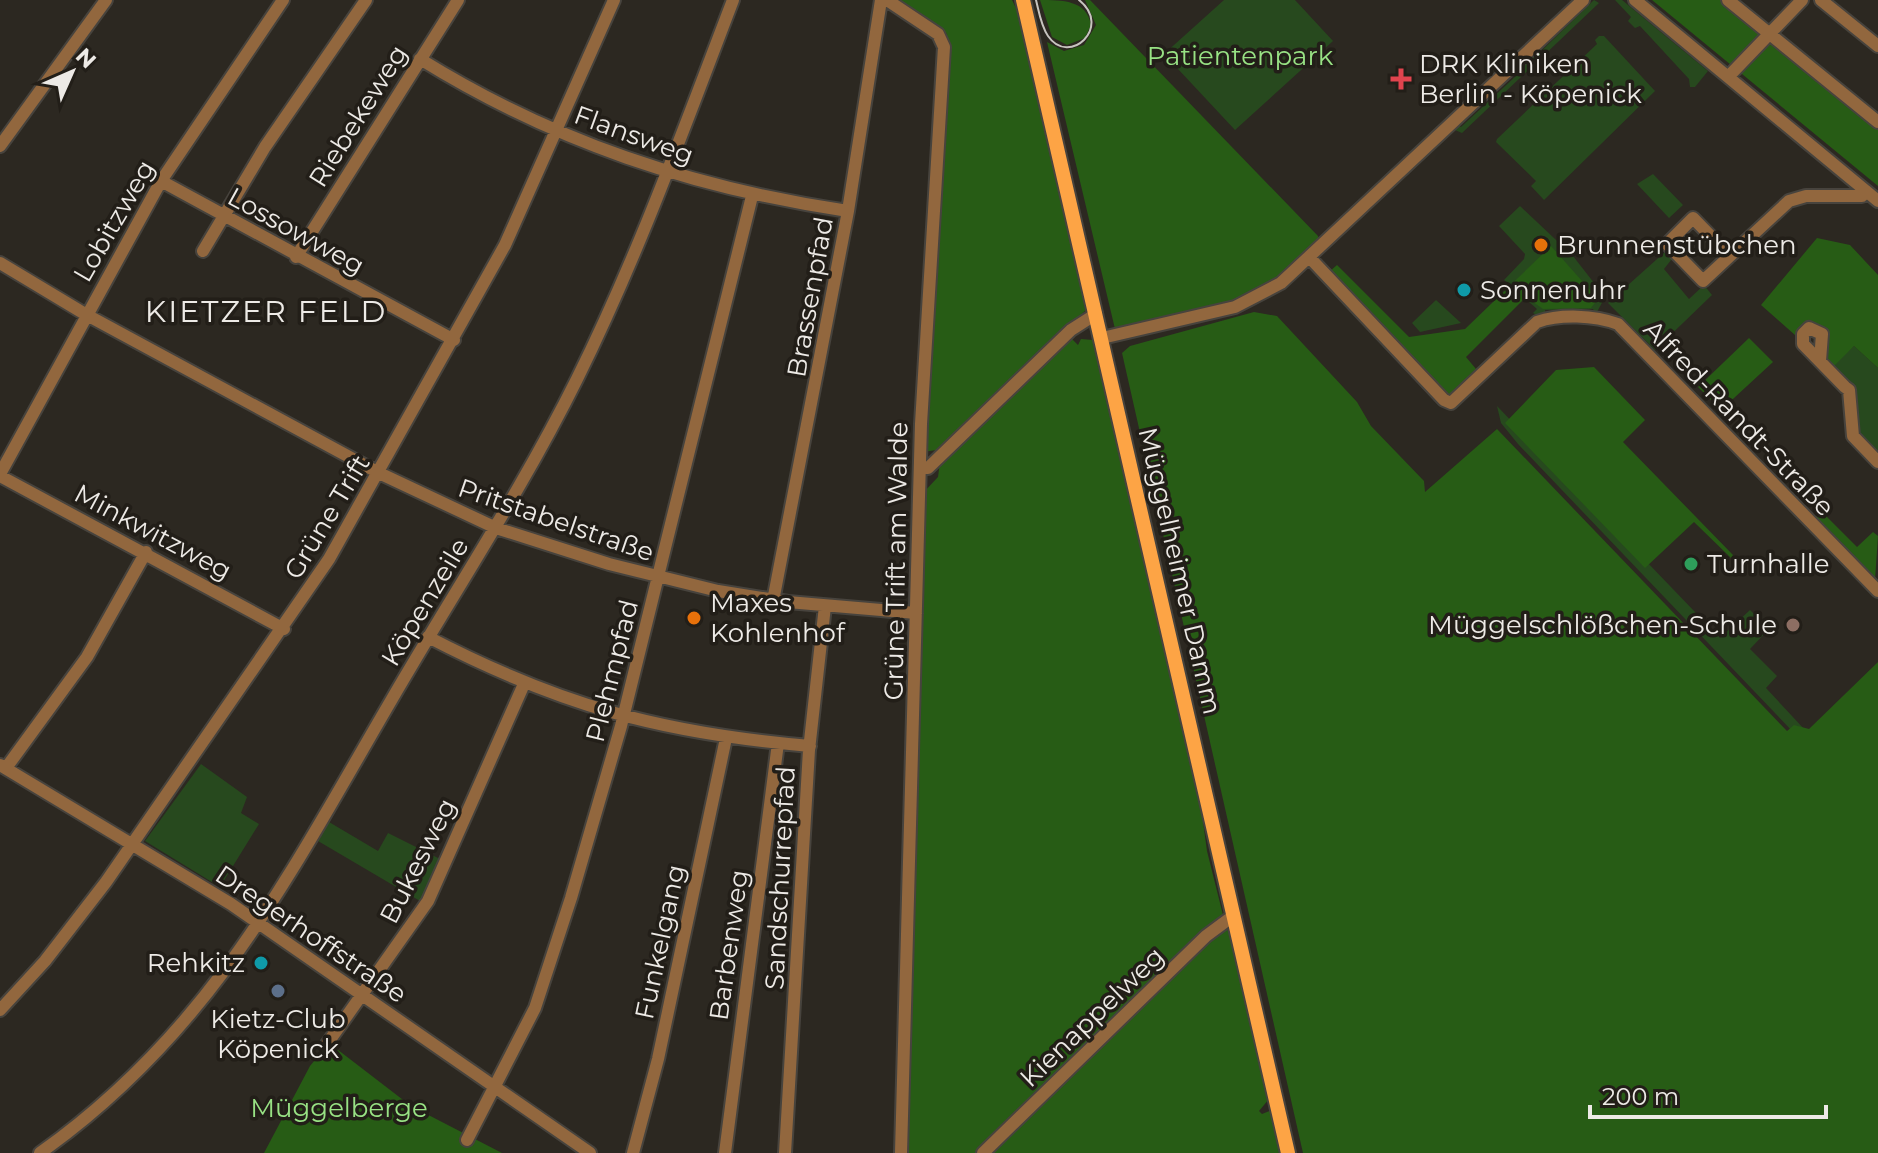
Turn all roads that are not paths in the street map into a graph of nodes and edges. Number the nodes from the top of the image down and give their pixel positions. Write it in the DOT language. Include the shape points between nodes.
graph roads {
  1 [pos="106,0"];
  2 [pos="283,0"];
  3 [pos="366,0"];
  4 [pos="458,0"];
  5 [pos="614,0"];
  6 [pos="733,0"];
  7 [pos="884,0"];
  8 [pos="1023,0"];
  9 [pos="1583,0"];
  10 [pos="1635,0"];
  11 [pos="1728,0"];
  12 [pos="1802,0"];
  13 [pos="1821,0"];
  14 [pos="1769,33"];
  15 [pos="1878,46"];
  16 [pos="420,59"];
  17 [pos="1728,77"];
  18 [pos="1878,122"];
  19 [pos="558,131"];
  20 [pos="0,146"];
  21 [pos="667,172"];
  22 [pos="161,181"];
  23 [pos="1866,191"];
  24 [pos="752,196"];
  25 [pos="1878,201"];
  26 [pos="848,211"];
  27 [pos="223,216"];
  28 [pos="203,251"];
  29 [pos="1730,256"];
  30 [pos="296,257"];
  31 [pos="1309,257"];
  32 [pos="0,263"];
  33 [pos="85,314"];
  34 [pos="1096,314"];
  35 [pos="1102,338"];
  36 [pos="454,340"];
  37 [pos="1820,361"];
  38 [pos="1878,462"];
  39 [pos="920,468"];
  40 [pos="379,473"];
  41 [pos="0,475"];
  42 [pos="496,528"];
  43 [pos="146,552"];
  44 [pos="658,577"];
  45 [pos="1878,591"];
  46 [pos="773,601"];
  47 [pos="825,606"];
  48 [pos="916,613"];
  49 [pos="284,629"];
  50 [pos="428,637"];
  51 [pos="524,684"];
  52 [pos="623,718"];
  53 [pos="726,738"];
  54 [pos="778,743"];
  55 [pos="810,746"];
  56 [pos="3,766"];
  57 [pos="132,844"];
  58 [pos="1233,916"];
  59 [pos="260,924"];
  60 [pos="363,996"];
  61 [pos="0,1010"];
  62 [pos="327,1044"];
  63 [pos="497,1087"];
  64 [pos="467,1140"];
  65 [pos="40,1153"];
  66 [pos="590,1153"];
  67 [pos="633,1153"];
  68 [pos="725,1153"];
  69 [pos="785,1153"];
  70 [pos="901,1153"];
  71 [pos="983,1153"];
  72 [pos="1288,1153"];
  1 -- 20 [label="street"];
  2 -- 22 [label="street, Lobitzweg"];
  3 -- 27 [label="street"];
  4 -- 16 [label="street, Riebekeweg"];
  5 -- 19 [label="street, Grüne Trift"];
  6 -- 21 [label="street, Köpenzeile"];
  7 -- 26 [label="street, Brassenpfad"];
  7 -- 39 [label="street, Grüne Trift am Walde" via="938,34 944,47"];
  8 -- 34 [label="main road, Müggelheimer Damm"];
  9 -- 31 [label="street"];
  10 -- 17 [label="street"];
  11 -- 14 [label="street"];
  12 -- 14 [label="street"];
  13 -- 15 [label="street"];
  14 -- 17 [label="street"];
  14 -- 18 [label="street"];
  16 -- 19 [label="street, Flansweg" via="490,101"];
  16 -- 30 [label="street, Riebekeweg"];
  17 -- 23 [label="street"];
  19 -- 21 [label="street, Flansweg"];
  19 -- 36 [label="street, Grüne Trift"];
  21 -- 24 [label="street, Flansweg"];
  21 -- 42 [label="street, Köpenzeile" via="579,376"];
  22 -- 27 [label="street, Lossowweg"];
  22 -- 33 [label="street, Lobitzweg"];
  23 -- 25 [label="street"];
  23 -- 29 [label="street" via="1862,196 1789,201"];
  24 -- 26 [label="street, Flansweg"];
  24 -- 44 [label="street, Plehmpfad"];
  26 -- 46 [label="street, Brassenpfad"];
  27 -- 28 [label="street"];
  27 -- 30 [label="street, Lossowweg"];
  29 -- 29 [label="street" via="1693,218 1667,244 1703,281"];
  30 -- 36 [label="street, Lossowweg"];
  31 -- 35 [label="street" via="1252,301"];
  31 -- 45 [label="street, Alfred-Randt-Straße" via="1451,403 1537,322 1601,318 1618,324"];
  32 -- 33 [label="street, Pritstabelstraße"];
  33 -- 40 [label="street, Pritstabelstraße"];
  33 -- 41 [label="street, Lobitzweg"];
  34 -- 35 [label="main road, Müggelheimer Damm"];
  34 -- 39 [label="street" via="1071,330 928,468"];
  35 -- 58 [label="main road, Müggelheimer Damm"];
  36 -- 40 [label="street, Grüne Trift"];
  37 -- 38 [label="street" via="1849,390 1853,436"];
  39 -- 48 [label="street, Grüne Trift am Walde"];
  40 -- 42 [label="street, Pritstabelstraße"];
  40 -- 49 [label="street, Grüne Trift"];
  41 -- 43 [label="street, Minkwitzweg"];
  42 -- 44 [label="street, Pritstabelstraße"];
  42 -- 50 [label="street, Köpenzeile"];
  43 -- 49 [label="street, Minkwitzweg"];
  43 -- 56 [label="street" via="87,657"];
  44 -- 46 [label="street, Pritstabelstraße"];
  44 -- 52 [label="street, Plehmpfad"];
  46 -- 47 [label="street, Pritstabelstraße"];
  47 -- 48 [label="street, Pritstabelstraße"];
  47 -- 55 [label="street, Sandschurrepfad"];
  48 -- 70 [label="street, Grüne Trift am Walde"];
  49 -- 57 [label="street, Grüne Trift"];
  50 -- 51 [label="street"];
  50 -- 59 [label="street, Köpenzeile"];
  51 -- 52 [label="street"];
  51 -- 60 [label="street, Bukesweg" via="428,901"];
  52 -- 53 [label="street"];
  52 -- 63 [label="street, Plehmpfad" via="544,983"];
  53 -- 54 [label="street"];
  53 -- 67 [label="street, Funkelgang"];
  54 -- 55 [label="street"];
  54 -- 68 [label="street, Barbenweg"];
  55 -- 69 [label="street, Sandschurrepfad"];
  56 -- 57 [label="street, Dregerhoffstraße"];
  57 -- 59 [label="street, Dregerhoffstraße"];
  57 -- 61 [label="street, Grüne Trift" via="45,961"];
  58 -- 71 [label="street, Kienappelweg" via="1206,936"];
  58 -- 72 [label="main road, Müggelheimer Damm"];
  59 -- 60 [label="street, Dregerhoffstraße"];
  59 -- 65 [label="street, Köpenzeile" via="197,1009 142,1068"];
  60 -- 62 [label="street, Bukesweg"];
  60 -- 63 [label="street, Dregerhoffstraße"];
  63 -- 64 [label="street, Plehmpfad"];
  63 -- 66 [label="street, Dregerhoffstraße"];
}
